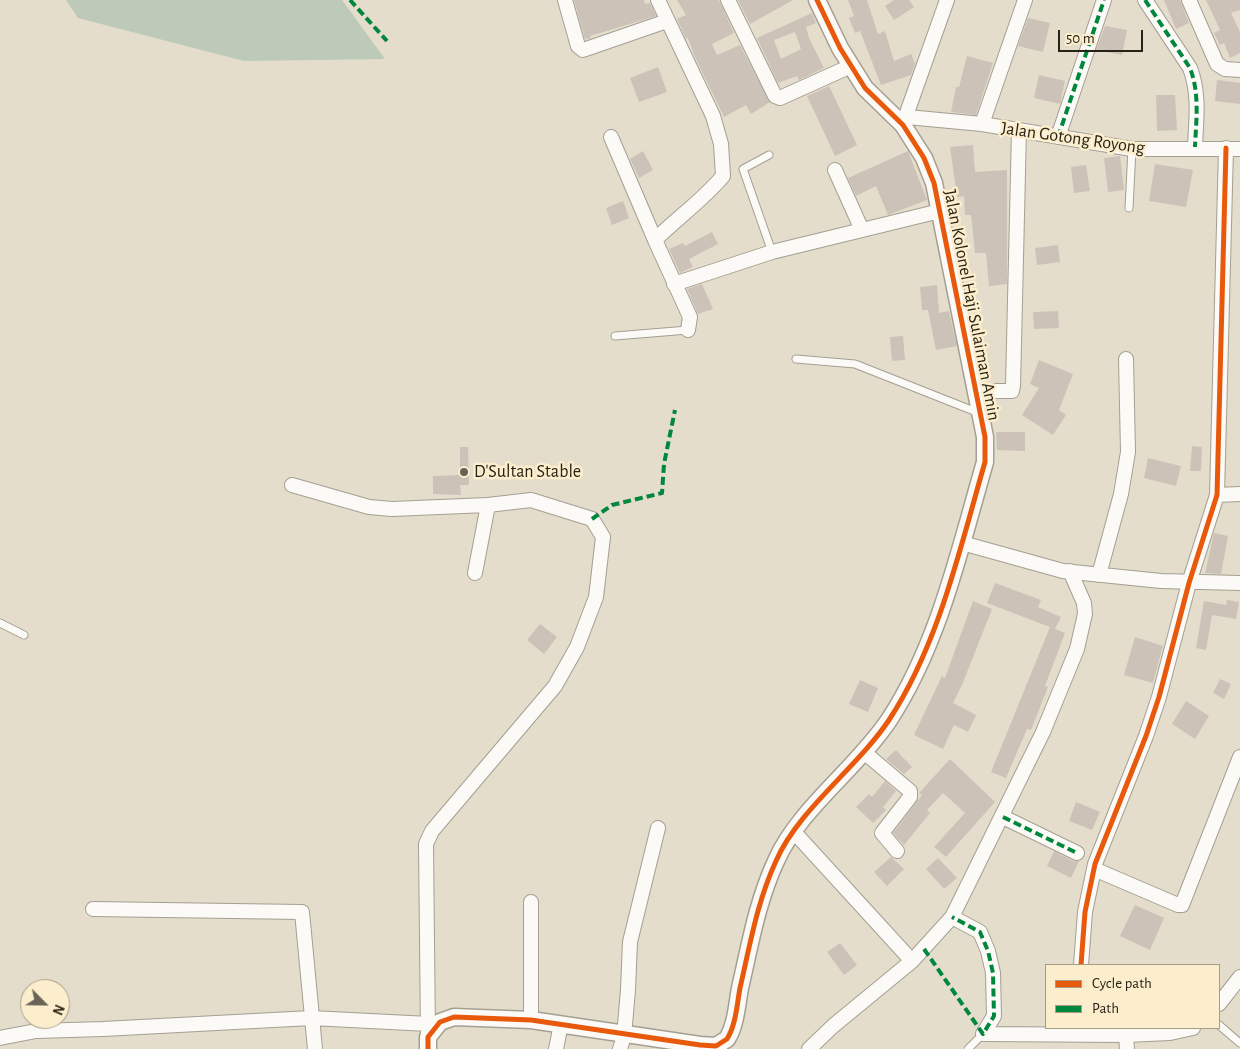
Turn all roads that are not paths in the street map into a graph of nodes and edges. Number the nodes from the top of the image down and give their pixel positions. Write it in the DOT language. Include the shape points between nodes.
graph roads {
  1 [pos="565,0"];
  2 [pos="658,0"];
  3 [pos="728,0"];
  4 [pos="817,0"];
  5 [pos="947,0"];
  6 [pos="1025,0"];
  7 [pos="1104,0"];
  8 [pos="1146,0"];
  9 [pos="1189,0"];
  10 [pos="667,21"];
  11 [pos="851,66"];
  12 [pos="1240,70"];
  13 [pos="905,121"];
  14 [pos="982,124"];
  15 [pos="1019,130"];
  16 [pos="611,137"];
  17 [pos="1058,137"];
  18 [pos="1195,148"];
  19 [pos="1233,148"];
  20 [pos="1132,149"];
  21 [pos="769,156"];
  22 [pos="835,170"];
  23 [pos="1129,208"];
  24 [pos="940,211"];
  25 [pos="862,230"];
  26 [pos="655,240"];
  27 [pos="772,252"];
  28 [pos="674,284"];
  29 [pos="688,330"];
  30 [pos="615,336"];
  31 [pos="796,359"];
  32 [pos="1126,359"];
  33 [pos="975,391"];
  34 [pos="979,413"];
  35 [pos="292,485"];
  36 [pos="1240,494"];
  37 [pos="1217,495"];
  38 [pos="488,505"];
  39 [pos="962,543"];
  40 [pos="1070,571"];
  41 [pos="475,573"];
  42 [pos="1099,575"];
  43 [pos="1189,582"];
  44 [pos="1240,583"];
  45 [pos="0,623"];
  46 [pos="24,635"];
  47 [pos="865,753"];
  48 [pos="1240,758"];
  49 [pos="1004,817"];
  50 [pos="658,828"];
  51 [pos="794,832"];
  52 [pos="897,851"];
  53 [pos="1077,853"];
  54 [pos="1094,869"];
  55 [pos="531,902"];
  56 [pos="93,909"];
  57 [pos="952,917"];
  58 [pos="912,961"];
  59 [pos="1081,964"];
  60 [pos="1240,977"];
  61 [pos="1220,1003"];
  62 [pos="311,1018"];
  63 [pos="531,1020"];
  64 [pos="561,1024"];
  65 [pos="1220,1026"];
  66 [pos="1187,1029"];
  67 [pos="1070,1031"];
  68 [pos="983,1034"];
  69 [pos="428,1037"];
  70 [pos="0,1038"];
  71 [pos="622,1042"];
  72 [pos="1127,1042"];
  73 [pos="1240,1043"];
  74 [pos="716,1048"];
  75 [pos="315,1049"];
  76 [pos="556,1049"];
  77 [pos="809,1049"];
  78 [pos="968,1049"];
  1 -- 10 [label="street" via="578,46 584,50"];
  2 -- 10 [label="street"];
  3 -- 11 [label="street" via="775,96 780,98"];
  4 -- 11 [label="street, Jalan Kolonel Haji Sulaiman Amin"];
  5 -- 13 [label="street"];
  6 -- 14 [label="street"];
  7 -- 17 [label="street"];
  8 -- 18 [label="street" via="1194,79 1197,95"];
  9 -- 12 [label="street" via="1217,64 1224,69"];
  10 -- 26 [label="street" via="713,116 721,144 723,176"];
  11 -- 13 [label="street, Jalan Kolonel Haji Sulaiman Amin" via="865,88"];
  13 -- 14 [label="street, Jalan Gotong Royong"];
  13 -- 24 [label="street, Jalan Kolonel Haji Sulaiman Amin" via="934,183"];
  14 -- 15 [label="street, Jalan Gotong Royong"];
  15 -- 17 [label="street, Jalan Gotong Royong"];
  15 -- 33 [label="street" via="1013,386 1012,391"];
  16 -- 26 [label="street"];
  17 -- 20 [label="street, Jalan Gotong Royong"];
  18 -- 19 [label="street, Jalan Gotong Royong"];
  18 -- 20 [label="street, Jalan Gotong Royong"];
  19 -- 37 [label="street"];
  20 -- 23 [label="lane"];
  21 -- 27 [label="lane" via="743,169"];
  22 -- 25 [label="street"];
  24 -- 25 [label="street"];
  24 -- 33 [label="street, Jalan Kolonel Haji Sulaiman Amin"];
  25 -- 27 [label="street"];
  26 -- 28 [label="street"];
  27 -- 28 [label="street"];
  28 -- 29 [label="street" via="690,317"];
  29 -- 30 [label="lane"];
  31 -- 34 [label="lane" via="855,364"];
  32 -- 42 [label="street" via="1128,452 1121,494"];
  33 -- 34 [label="street, Jalan Kolonel Haji Sulaiman Amin"];
  34 -- 39 [label="street, Jalan Kolonel Haji Sulaiman Amin" via="986,460"];
  35 -- 38 [label="street" via="370,507"];
  36 -- 37 [label="street"];
  37 -- 43 [label="street"];
  38 -- 41 [label="street"];
  38 -- 69 [label="street" via="531,500 592,519 603,536 602,559 596,597 587,622 555,686 432,831 426,844"];
  39 -- 40 [label="street"];
  39 -- 47 [label="street, Jalan Kolonel Haji Sulaiman Amin" via="936,622 909,686"];
  40 -- 42 [label="street"];
  40 -- 49 [label="street" via="1084,603 1084,626 1043,732"];
  42 -- 43 [label="street"];
  43 -- 44 [label="street"];
  43 -- 54 [label="street" via="1156,704"];
  45 -- 46 [label="lane"];
  47 -- 51 [label="street, Jalan Kolonel Haji Sulaiman Amin" via="827,791"];
  47 -- 52 [label="street" via="910,791 910,796 882,833"];
  48 -- 54 [label="street" via="1182,904 1178,906"];
  49 -- 53 [label="street"];
  49 -- 57 [label="street"];
  50 -- 71 [label="street" via="630,942"];
  51 -- 58 [label="street"];
  51 -- 74 [label="street, Jalan Kolonel Haji Sulaiman Amin" via="776,860 757,910 730,1034"];
  54 -- 59 [label="street" via="1084,912"];
  55 -- 63 [label="street"];
  56 -- 62 [label="street" via="302,912"];
  57 -- 58 [label="street"];
  57 -- 68 [label="street" via="980,932 988,950 993,973 994,1016"];
  58 -- 77 [label="street"];
  60 -- 61 [label="street"];
  62 -- 69 [label="street"];
  62 -- 70 [label="street" via="36,1030"];
  62 -- 75 [label="street"];
  63 -- 64 [label="street, Jalan Kolonel Haji Sulaiman Amin"];
  63 -- 69 [label="street, Jalan Kolonel Haji Sulaiman Amin" via="454,1017 440,1022"];
  64 -- 71 [label="street, Jalan Kolonel Haji Sulaiman Amin"];
  64 -- 76 [label="street"];
  65 -- 73 [label="lane"];
  66 -- 72 [label="street"];
  67 -- 68 [label="street"];
  67 -- 72 [label="street"];
  68 -- 78 [label="lane"];
  71 -- 74 [label="street, Jalan Kolonel Haji Sulaiman Amin"];
}
